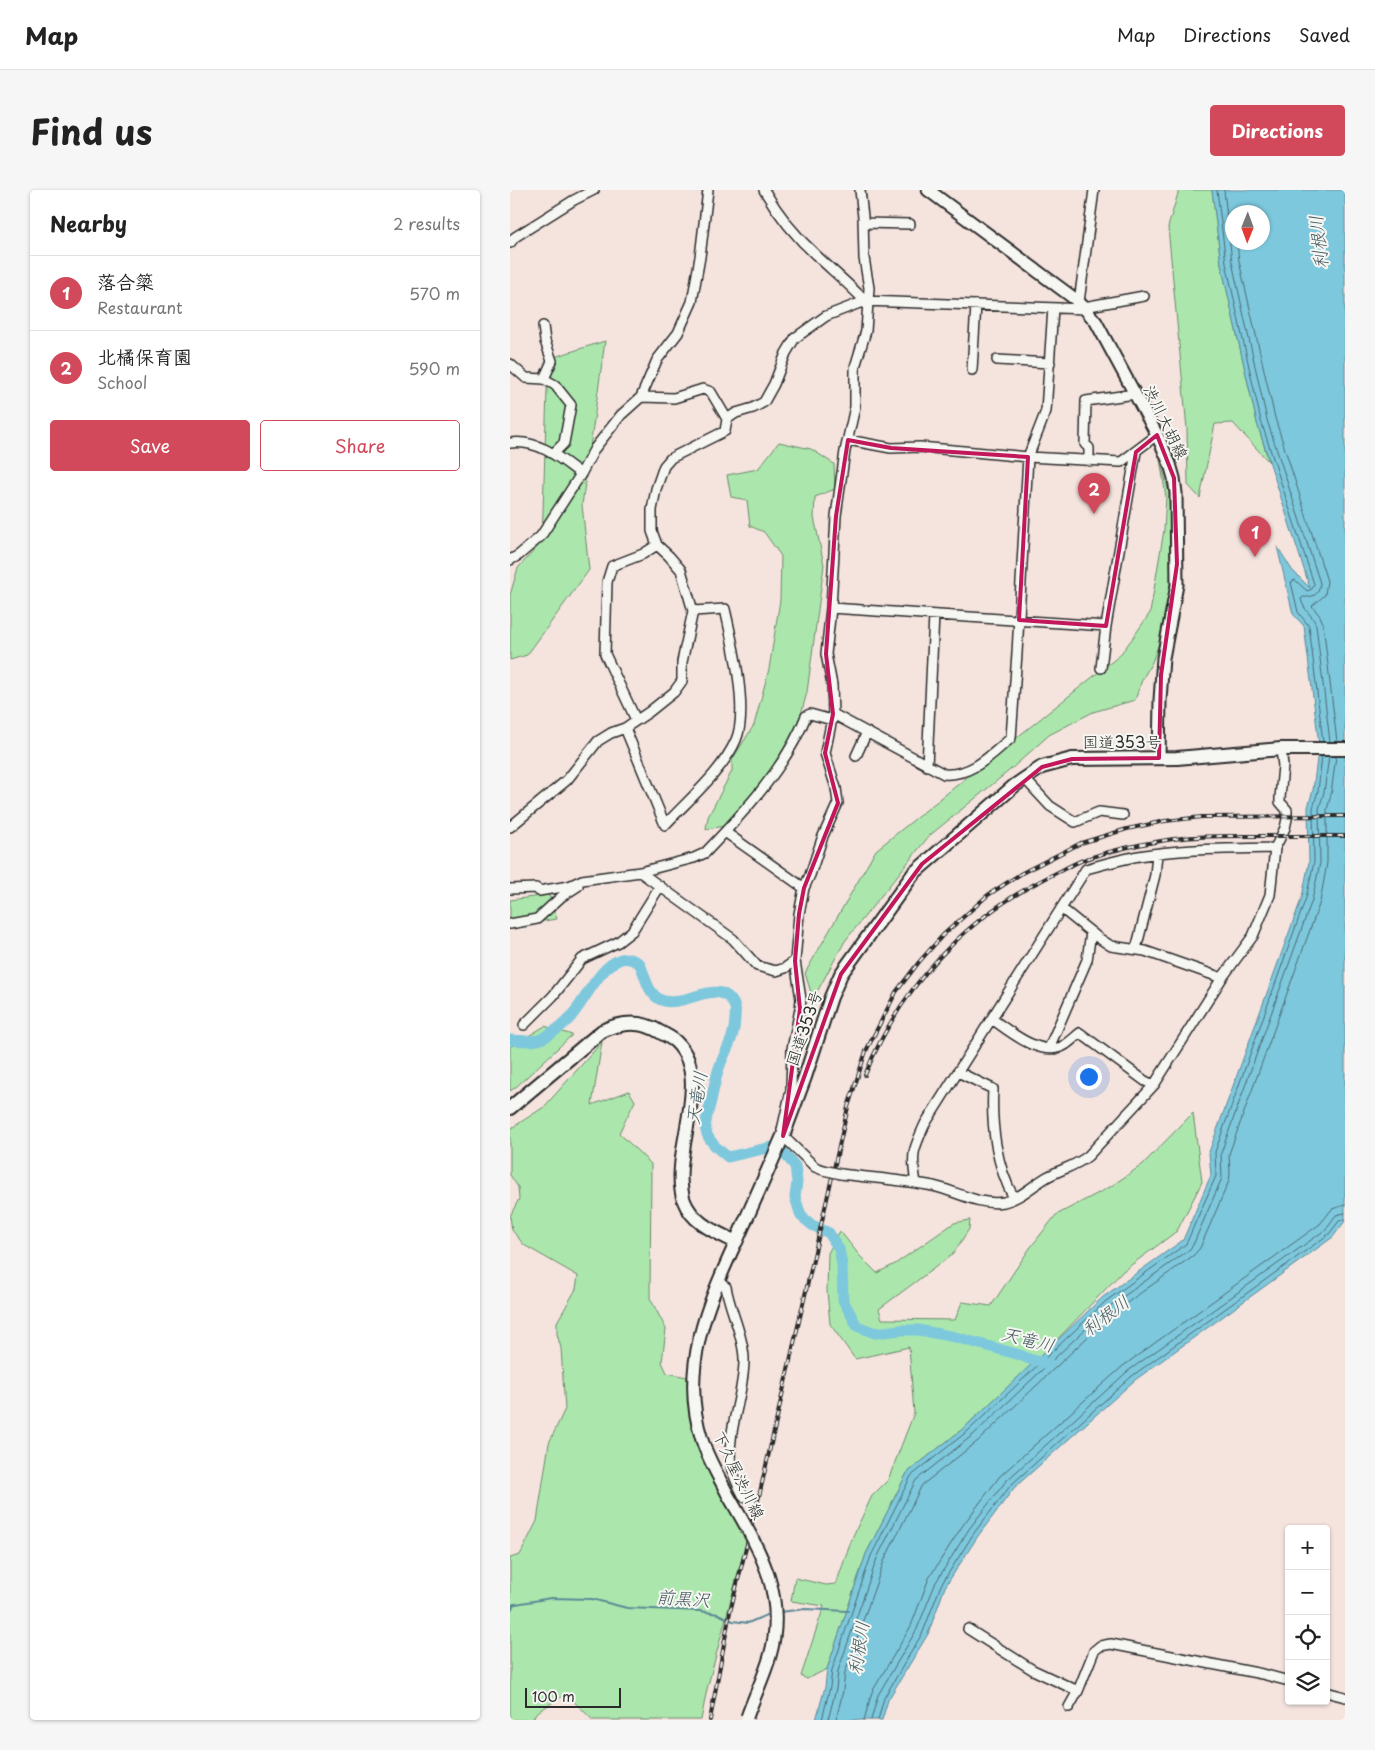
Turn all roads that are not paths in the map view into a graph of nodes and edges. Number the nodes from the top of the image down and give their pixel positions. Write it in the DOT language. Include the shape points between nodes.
graph roads {
  1 [pos="594,190"];
  2 [pos="708,190"];
  3 [pos="764,190"];
  4 [pos="860,190"];
  5 [pos="928,190"];
  6 [pos="1094,190"];
  7 [pos="863,223"];
  8 [pos="910,224"];
  9 [pos="510,244"];
  10 [pos="1144,296"];
  11 [pos="867,301"];
  12 [pos="976,305"];
  13 [pos="1083,306"];
  14 [pos="1053,308"];
  15 [pos="542,326"];
  16 [pos="997,360"];
  17 [pos="1050,363"];
  18 [pos="510,364"];
  19 [pos="972,370"];
  20 [pos="544,379"];
  21 [pos="1135,394"];
  22 [pos="641,397"];
  23 [pos="727,419"];
  24 [pos="1157,435"];
  25 [pos="848,440"];
  26 [pos="510,443"];
  27 [pos="1136,452"];
  28 [pos="553,454"];
  29 [pos="1028,457"];
  30 [pos="1089,461"];
  31 [pos="581,474"];
  32 [pos="657,545"];
  33 [pos="510,560"];
  34 [pos="831,608"];
  35 [pos="693,611"];
  36 [pos="934,615"];
  37 [pos="1019,620"];
  38 [pos="1106,626"];
  39 [pos="1101,668"];
  40 [pos="832,717"];
  41 [pos="636,720"];
  42 [pos="625,728"];
  43 [pos="867,732"];
  44 [pos="1285,749"];
  45 [pos="1345,749"];
  46 [pos="856,756"];
  47 [pos="1159,758"];
  48 [pos="927,766"];
  49 [pos="1024,778"];
  50 [pos="1123,815"];
  51 [pos="510,827"];
  52 [pos="725,832"];
  53 [pos="1276,848"];
  54 [pos="1157,854"];
  55 [pos="640,872"];
  56 [pos="589,879"];
  57 [pos="660,886"];
  58 [pos="804,888"];
  59 [pos="510,889"];
  60 [pos="1062,908"];
  61 [pos="510,924"];
  62 [pos="1091,932"];
  63 [pos="1136,949"];
  64 [pos="795,961"];
  65 [pos="1222,978"];
  66 [pos="992,1019"];
  67 [pos="524,1025"];
  68 [pos="1049,1048"];
  69 [pos="958,1072"];
  70 [pos="1154,1085"];
  71 [pos="510,1108"];
  72 [pos="781,1139"];
  73 [pos="916,1184"];
  74 [pos="1014,1198"];
  75 [pos="736,1242"];
  76 [pos="718,1282"];
  77 [pos="744,1497"];
  78 [pos="968,1629"];
  79 [pos="1285,1680"];
  80 [pos="1078,1691"];
  81 [pos="1330,1693"];
  82 [pos="1345,1697"];
  83 [pos="1069,1707"];
  84 [pos="746,1718"];
  1 -- 9 [label="street" via="515,236"];
  2 -- 22 [label="street" via="692,302 678,333 657,360"];
  3 -- 11 [label="street" via="780,216 815,255"];
  4 -- 7 [label="street"];
  5 -- 13 [label="main road, 渋川大胡線"];
  6 -- 13 [label="street"];
  7 -- 8 [label="street"];
  7 -- 11 [label="street" via="869,288"];
  10 -- 13 [label="street"];
  11 -- 12 [label="street"];
  11 -- 23 [label="street" via="826,316 795,338 764,402"];
  11 -- 25 [label="street" via="866,331 855,367 855,407"];
  12 -- 14 [label="street"];
  12 -- 19 [label="street"];
  13 -- 14 [label="street"];
  13 -- 21 [label="main road, 渋川大胡線" via="1096,322"];
  14 -- 17 [label="street"];
  15 -- 20 [label="street" via="552,361"];
  16 -- 17 [label="street"];
  17 -- 29 [label="street" via="1046,411"];
  18 -- 20 [label="street" via="526,378"];
  20 -- 28 [label="street" via="555,385 571,405 564,443"];
  21 -- 24 [label="main road, 渋川大胡線"];
  21 -- 30 [label="street" via="1086,401 1085,444 1089,448"];
  22 -- 23 [label="street" via="674,398 703,389 711,392"];
  22 -- 31 [label="street" via="621,415 595,448"];
  23 -- 32 [label="street" via="725,431 671,458 664,466 652,510 652,531"];
  24 -- 27 [label="street"];
  24 -- 47 [label="main road, 渋川大胡線" via="1174,478 1177,555 1177,585 1161,675"];
  25 -- 29 [label="street" via="891,448 920,447"];
  25 -- 34 [label="street" via="836,516"];
  26 -- 28 [label="street" via="532,444"];
  27 -- 30 [label="street" via="1121,462"];
  27 -- 38 [label="street"];
  28 -- 31 [label="street"];
  29 -- 30 [label="street"];
  29 -- 37 [label="street"];
  31 -- 33 [label="street" via="541,536"];
  32 -- 35 [label="street" via="681,570"];
  32 -- 41 [label="street" via="612,566 608,582 605,654"];
  34 -- 36 [label="street"];
  34 -- 40 [label="street" via="826,654 832,685"];
  35 -- 41 [label="street" via="682,662 682,681 674,692"];
  35 -- 42 [label="street" via="725,609 734,646 742,717 736,740 718,768 665,825"];
  36 -- 37 [label="street"];
  36 -- 48 [label="street"];
  37 -- 38 [label="street"];
  37 -- 48 [label="street" via="1010,738 979,765 961,773 944,774"];
  38 -- 39 [label="street"];
  40 -- 43 [label="street"];
  40 -- 52 [label="street" via="806,716 800,733 760,794"];
  40 -- 58 [label="street" via="825,753 838,803"];
  41 -- 42 [label="street"];
  42 -- 51 [label="street" via="598,741 568,780"];
  43 -- 46 [label="street"];
  43 -- 48 [label="street"];
  44 -- 45 [label="highway, 国道353号"];
  44 -- 47 [label="highway, 国道353号"];
  44 -- 53 [label="street" via="1280,802 1287,810 1287,818"];
  47 -- 49 [label="highway, 国道353号" via="1072,759 1042,767"];
  49 -- 50 [label="street" via="1050,806 1075,822 1099,812"];
  49 -- 72 [label="highway, 国道353号" via="914,873 846,967 831,997"];
  52 -- 55 [label="street" via="705,853"];
  52 -- 58 [label="street"];
  53 -- 54 [label="street"];
  53 -- 65 [label="street" via="1272,889 1253,936"];
  54 -- 60 [label="street" via="1086,869"];
  54 -- 63 [label="street" via="1155,875"];
  55 -- 56 [label="street"];
  55 -- 57 [label="street"];
  56 -- 59 [label="street" via="539,891 536,888"];
  56 -- 61 [label="street" via="561,897 537,920"];
  57 -- 64 [label="street" via="733,939 757,966 776,971"];
  57 -- 67 [label="street" via="632,931 618,942 582,959 553,996"];
  58 -- 64 [label="street"];
  60 -- 62 [label="street"];
  60 -- 66 [label="street"];
  62 -- 63 [label="street" via="1111,946"];
  62 -- 68 [label="street" via="1087,960"];
  63 -- 65 [label="street"];
  64 -- 72 [label="street" via="801,999 792,1049 791,1090"];
  65 -- 70 [label="street"];
  66 -- 68 [label="street" via="1022,1041"];
  66 -- 69 [label="street"];
  68 -- 70 [label="street" via="1064,1046 1080,1033"];
  69 -- 73 [label="street" via="925,1124 914,1149"];
  69 -- 74 [label="street" via="993,1089 995,1139"];
  70 -- 74 [label="street" via="1081,1162"];
  71 -- 75 [label="highway" via="602,1031 629,1023 656,1029 680,1046 691,1070 680,1176 684,1201 704,1226"];
  72 -- 73 [label="street, bridge" via="823,1170"];
  72 -- 75 [label="highway, 国道353号"];
  73 -- 74 [label="street" via="982,1201 1004,1202"];
  75 -- 76 [label="main road, 下久屋渋川線"];
  76 -- 77 [label="street" via="726,1287 744,1354 731,1448 731,1465"];
  76 -- 84 [label="main road, 下久屋渋川線, bridge" via="699,1335 693,1386 696,1416 705,1450 766,1567 775,1607 770,1655"];
  78 -- 80 [label="street" via="1033,1670"];
  79 -- 80 [label="street" via="1112,1644 1094,1651"];
  80 -- 83 [label="street"];
  81 -- 82 [label="street"];
}
